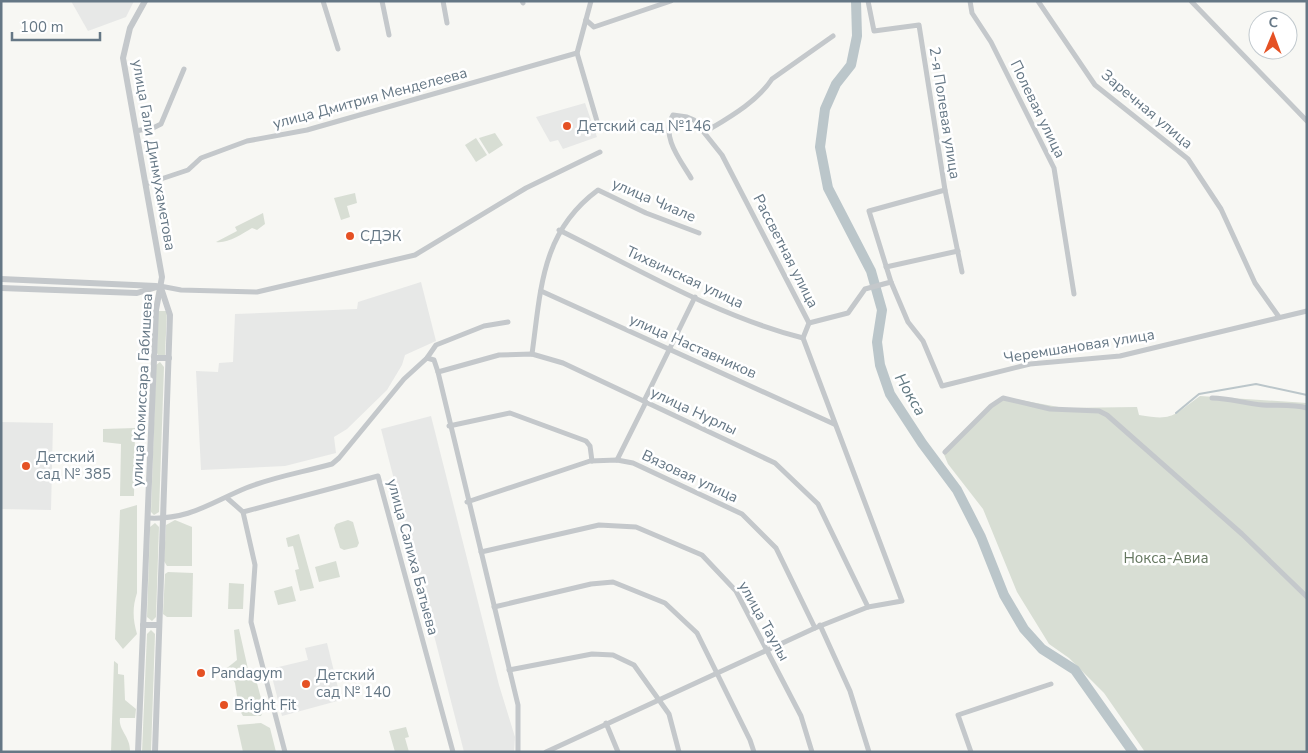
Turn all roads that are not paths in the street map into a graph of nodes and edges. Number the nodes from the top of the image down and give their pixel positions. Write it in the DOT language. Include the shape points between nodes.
graph roads {
  1 [pos="145,1"];
  2 [pos="323,1"];
  3 [pos="382,1"];
  4 [pos="443,1"];
  5 [pos="591,1"];
  6 [pos="672,1"];
  7 [pos="868,1"];
  8 [pos="970,1"];
  9 [pos="1038,1"];
  10 [pos="1191,1"];
  11 [pos="586,20"];
  12 [pos="447,23"];
  13 [pos="388,34"];
  14 [pos="833,36"];
  15 [pos="338,49"];
  16 [pos="577,53"];
  17 [pos="184,69"];
  18 [pos="1307,121"];
  19 [pos="599,128"];
  20 [pos="136,131"];
  21 [pos="705,132"];
  22 [pos="600,152"];
  23 [pos="691,178"];
  24 [pos="146,184"];
  25 [pos="945,190"];
  26 [pos="559,230"];
  27 [pos="699,233"];
  28 [pos="958,251"];
  29 [pos="886,266"];
  30 [pos="962,272"];
  31 [pos="1,279"];
  32 [pos="12,279"];
  33 [pos="891,282"];
  34 [pos="160,286"];
  35 [pos="1,288"];
  36 [pos="12,288"];
  37 [pos="541,291"];
  38 [pos="1074,294"];
  39 [pos="695,297"];
  40 [pos="1307,311"];
  41 [pos="1279,317"];
  42 [pos="508,322"];
  43 [pos="809,324"];
  44 [pos="803,338"];
  45 [pos="668,349"];
  46 [pos="532,354"];
  47 [pos="154,358"];
  48 [pos="168,358"];
  49 [pos="427,358"];
  50 [pos="438,372"];
  51 [pos="942,386"];
  52 [pos="1212,398"];
  53 [pos="645,402"];
  54 [pos="1307,408"];
  55 [pos="834,424"];
  56 [pos="449,426"];
  57 [pos="945,452"];
  58 [pos="617,460"];
  59 [pos="592,461"];
  60 [pos="227,498"];
  61 [pos="467,502"];
  62 [pos="243,512"];
  63 [pos="148,518"];
  64 [pos="164,519"];
  65 [pos="482,552"];
  66 [pos="1307,597"];
  67 [pos="868,606"];
  68 [pos="494,607"];
  69 [pos="143,625"];
  70 [pos="159,625"];
  71 [pos="817,627"];
  72 [pos="766,649"];
  73 [pos="509,670"];
  74 [pos="717,673"];
  75 [pos="1051,684"];
  76 [pos="658,700"];
  77 [pos="606,723"];
  78 [pos="559,749"];
  79 [pos="138,752"];
  80 [pos="155,752"];
  81 [pos="285,752"];
  82 [pos="453,752"];
  83 [pos="518,752"];
  84 [pos="546,752"];
  85 [pos="618,752"];
  86 [pos="679,752"];
  87 [pos="754,752"];
  88 [pos="812,752"];
  89 [pos="869,752"];
  90 [pos="971,752"];
  1 -- 20 [label="street, улица Гали Динмухаметова" via="130,28 123,58"];
  2 -- 15 [label="street"];
  3 -- 13 [label="street"];
  4 -- 12 [label="street"];
  5 -- 11 [label="street"];
  6 -- 11 [label="street" via="594,27"];
  7 -- 25 [label="street, 2-я Полевая улица" via="874,31 919,26"];
  8 -- 38 [label="street, Полевая улица" via="972,13 991,42 1054,168"];
  9 -- 41 [label="street, Заречная улица" via="1095,85 1188,160 1221,209 1255,283"];
  10 -- 18 [label="street"];
  11 -- 16 [label="street"];
  14 -- 21 [label="street" via="772,79 766,88 732,115"];
  16 -- 19 [label="street"];
  16 -- 24 [label="street, улица Дмитрия Менделеева" via="307,130 248,141 201,158 188,170"];
  17 -- 20 [label="street" via="161,124"];
  20 -- 24 [label="street, улица Гали Динмухаметова"];
  21 -- 23 [label="street, Рассветная улица" via="687,117 677,115 670,120 670,142"];
  21 -- 43 [label="street, Рассветная улица" via="722,155"];
  22 -- 34 [label="street" via="525,189 415,255 257,292 181,290"];
  24 -- 34 [label="street, улица Гали Динмухаметова" via="162,277"];
  25 -- 28 [label="street"];
  25 -- 29 [label="street, 2-я Полевая улица" via="869,211"];
  26 -- 27 [label="street, улица Чиале" via="580,203 598,190"];
  26 -- 37 [label="street" via="550,249"];
  26 -- 39 [label="street, Тихвинская улица"];
  28 -- 29 [label="street"];
  28 -- 30 [label="street"];
  29 -- 33 [label="street, 2-я Полевая улица"];
  31 -- 32 [label="street"];
  32 -- 34 [label="street"];
  32 -- 36 [label="street"];
  33 -- 43 [label="street" via="865,290 848,313"];
  33 -- 51 [label="street, 2-я Полевая улица" via="908,322 923,341"];
  34 -- 36 [label="street" via="137,293"];
  34 -- 47 [label="street, улица Комиссара Габишева"];
  34 -- 48 [label="street, улица Комиссара Габишева" via="170,315"];
  35 -- 36 [label="street"];
  37 -- 45 [label="street, улица Наставников"];
  37 -- 46 [label="street"];
  39 -- 44 [label="street, Тихвинская улица" via="764,328"];
  39 -- 45 [label="street"];
  40 -- 41 [label="street, Черемшановая улица"];
  41 -- 51 [label="street, Черемшановая улица" via="1120,356 1030,364"];
  42 -- 49 [label="street" via="460,334 436,345"];
  43 -- 44 [label="street, Рассветная улица"];
  44 -- 55 [label="street"];
  45 -- 53 [label="street"];
  45 -- 55 [label="street, улица Наставников"];
  46 -- 50 [label="street, улица Нурлы" via="499,355"];
  46 -- 53 [label="street, улица Нурлы" via="563,363"];
  47 -- 48 [label="street"];
  47 -- 63 [label="street, улица Комиссара Габишева"];
  48 -- 64 [label="street, улица Комиссара Габишева"];
  49 -- 50 [label="street" via="434,360"];
  49 -- 60 [label="street" via="404,379 336,461 247,488"];
  50 -- 56 [label="street"];
  52 -- 54 [label="street"];
  53 -- 58 [label="street"];
  53 -- 67 [label="street, улица Нурлы" via="775,463 818,504"];
  55 -- 67 [label="street" via="902,601"];
  56 -- 59 [label="street" via="510,412 586,441"];
  56 -- 61 [label="street"];
  57 -- 66 [label="street" via="1003,398 1050,409 1107,414 1242,534"];
  58 -- 59 [label="street, Вязовая улица"];
  58 -- 71 [label="street, Вязовая улица" via="633,463 742,514 776,548"];
  59 -- 61 [label="street, Вязовая улица"];
  60 -- 62 [label="street"];
  60 -- 64 [label="street" via="198,511"];
  61 -- 65 [label="street"];
  62 -- 81 [label="street" via="255,565 251,622"];
  62 -- 82 [label="street, улица Салиха Батыева" via="378,476"];
  63 -- 64 [label="street"];
  63 -- 69 [label="street, улица Комиссара Габишева"];
  64 -- 70 [label="street, улица Комиссара Габишева"];
  65 -- 68 [label="street"];
  65 -- 72 [label="street, улица Таулы" via="599,525 636,527 702,555 736,591"];
  67 -- 71 [label="street"];
  68 -- 73 [label="street"];
  68 -- 74 [label="street" via="591,584 613,582 628,586 665,603 696,633"];
  69 -- 70 [label="street"];
  69 -- 79 [label="street, улица Комиссара Габишева"];
  70 -- 80 [label="street, улица Комиссара Габишева"];
  71 -- 72 [label="street"];
  71 -- 89 [label="street, Вязовая улица" via="850,691"];
  72 -- 74 [label="street"];
  72 -- 88 [label="street, улица Таулы" via="801,716"];
  73 -- 76 [label="street" via="592,654 613,655 634,665"];
  73 -- 83 [label="street" via="518,705"];
  74 -- 76 [label="street"];
  74 -- 87 [label="street"];
  75 -- 90 [label="street" via="958,715"];
  76 -- 77 [label="street"];
  76 -- 86 [label="street" via="669,714"];
  77 -- 78 [label="street"];
  77 -- 85 [label="street"];
  78 -- 84 [label="street"];
}
